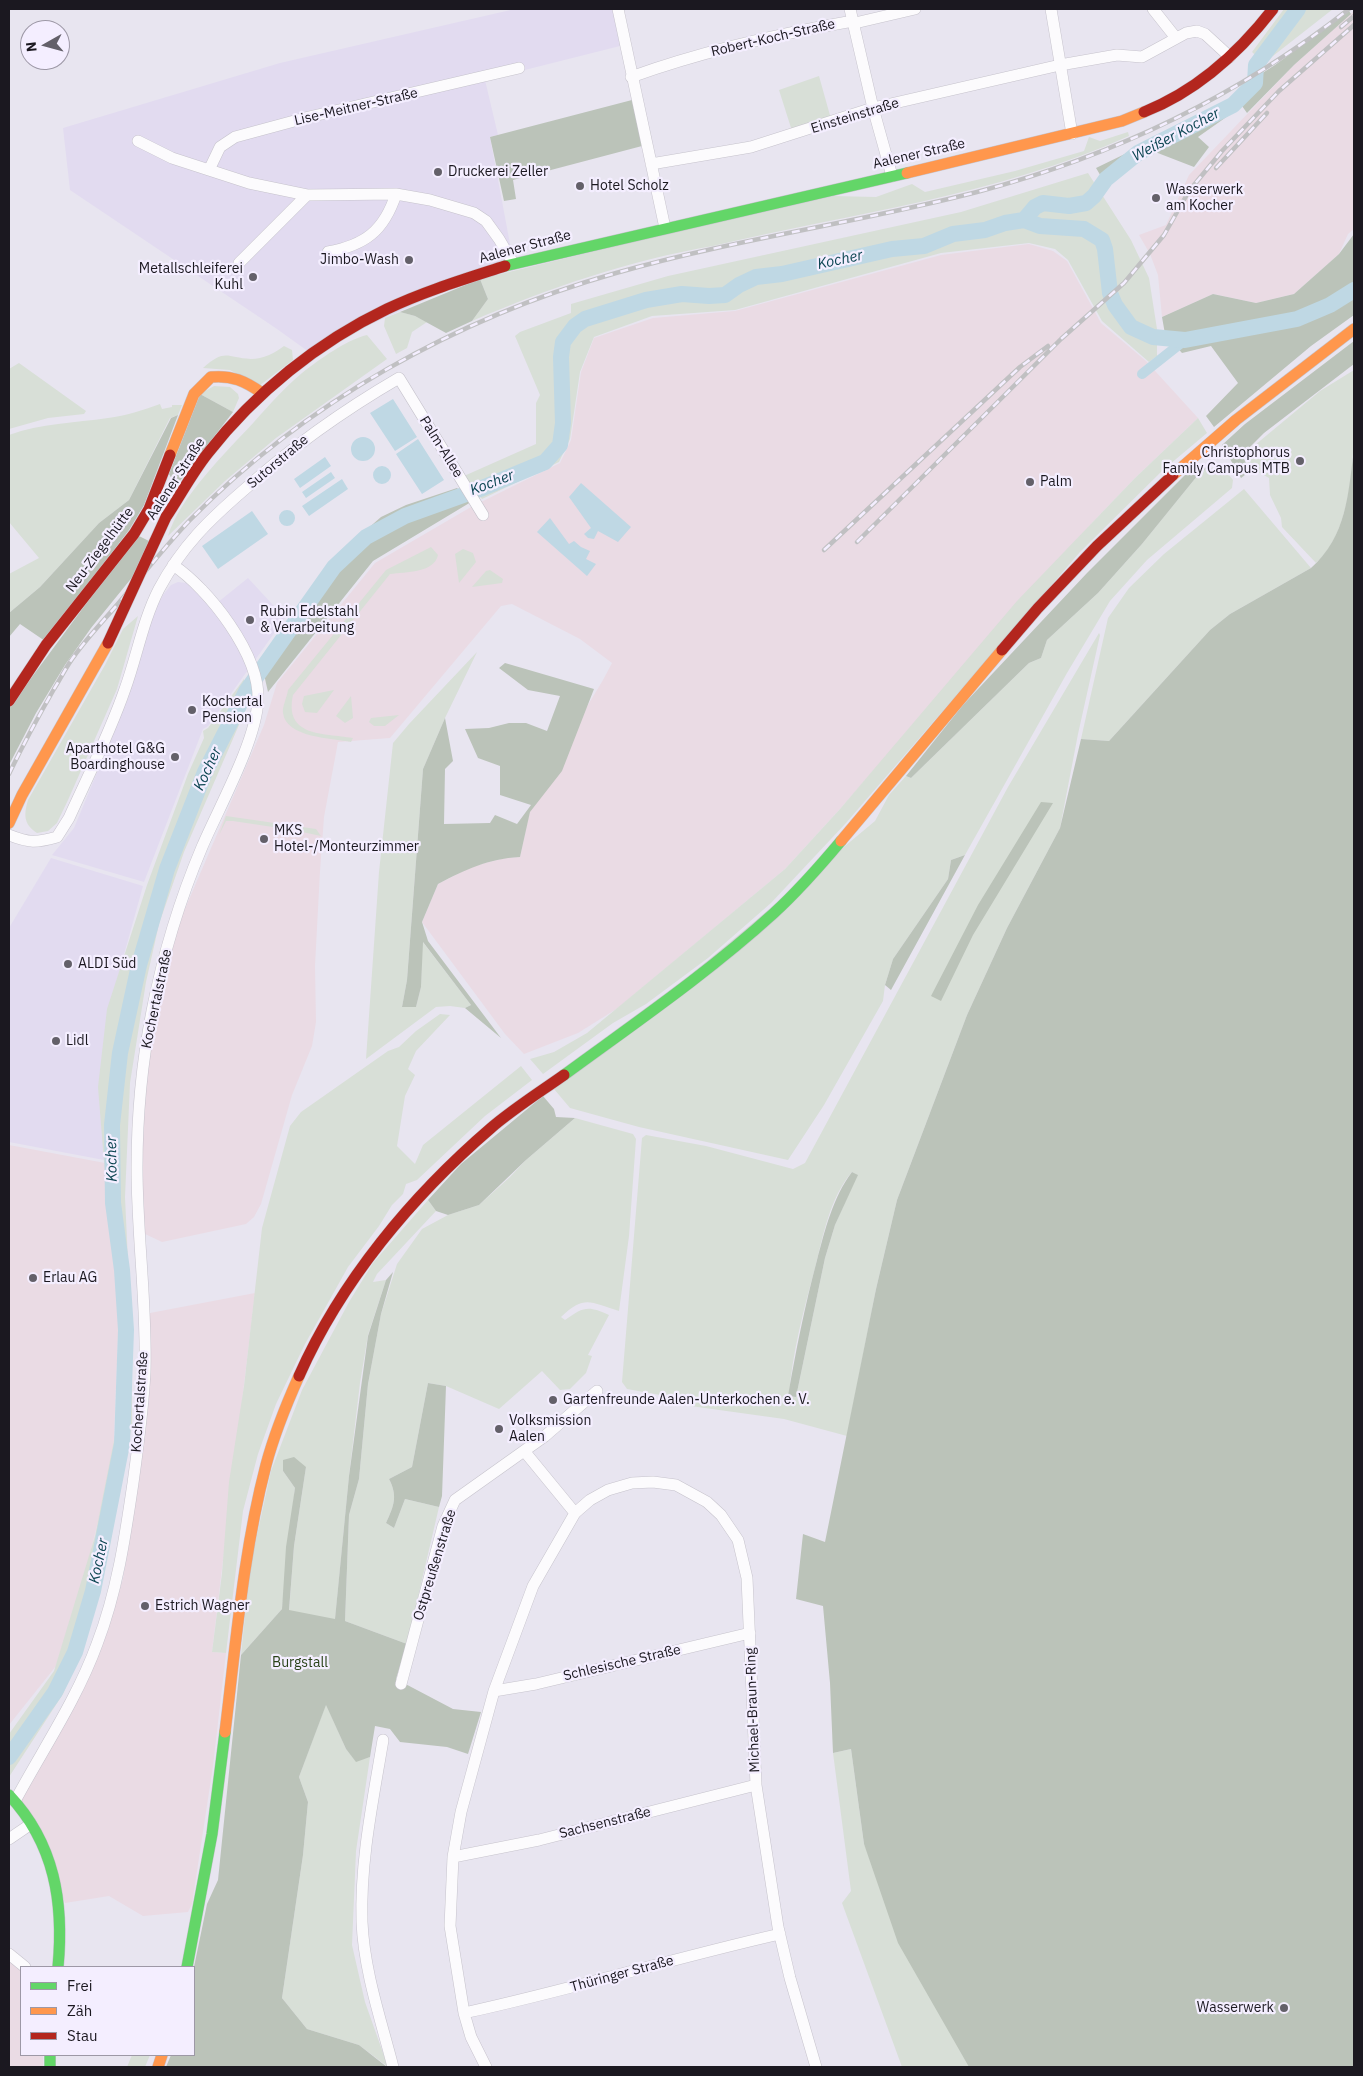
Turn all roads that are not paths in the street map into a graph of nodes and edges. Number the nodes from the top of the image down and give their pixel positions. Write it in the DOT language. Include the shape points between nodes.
graph roads {
  1 [pos="618,9"];
  2 [pos="850,9"];
  3 [pos="915,9"];
  4 [pos="1051,9"];
  5 [pos="1153,9"];
  6 [pos="1273,9"];
  7 [pos="853,21"];
  8 [pos="1176,38"];
  9 [pos="1230,57"];
  10 [pos="1060,65"];
  11 [pos="519,68"];
  12 [pos="631,77"];
  13 [pos="873,108"];
  14 [pos="1072,134"];
  15 [pos="138,141"];
  16 [pos="651,164"];
  17 [pos="209,170"];
  18 [pos="892,176"];
  19 [pos="307,194"];
  20 [pos="396,194"];
  21 [pos="665,228"];
  22 [pos="328,252"];
  23 [pos="239,263"];
  24 [pos="514,263"];
  25 [pos="1354,329"];
  26 [pos="399,378"];
  27 [pos="262,393"];
  28 [pos="484,515"];
  29 [pos="173,565"];
  30 [pos="9,701"];
  31 [pos="9,823"];
  32 [pos="9,835"];
  33 [pos="597,1391"];
  34 [pos="525,1452"];
  35 [pos="575,1513"];
  36 [pos="750,1633"];
  37 [pos="401,1684"];
  38 [pos="494,1691"];
  39 [pos="383,1740"];
  40 [pos="756,1785"];
  41 [pos="12,1798"];
  42 [pos="31,1824"];
  43 [pos="9,1839"];
  44 [pos="453,1857"];
  45 [pos="780,1934"];
  46 [pos="9,1954"];
  47 [pos="24,1966"];
  48 [pos="58,1966"];
  49 [pos="187,1966"];
  50 [pos="464,2013"];
  51 [pos="394,2067"];
  52 [pos="486,2067"];
  53 [pos="816,2067"];
  1 -- 12 [label="street"];
  2 -- 7 [label="street"];
  3 -- 7 [label="street, Robert-Koch-Straße" via="856,23"];
  4 -- 10 [label="street"];
  5 -- 8 [label="street"];
  6 -- 9 [label="main road, Aalener Straße"];
  7 -- 12 [label="street, Robert-Koch-Straße" via="748,42 669,63"];
  7 -- 13 [label="street"];
  8 -- 9 [label="street, Einsteinstraße" via="1197,32 1205,34"];
  8 -- 10 [label="street, Einsteinstraße" via="1142,57 1117,55"];
  9 -- 14 [label="main road, Aalener Straße" via="1197,85 1167,103 1122,121"];
  10 -- 13 [label="street, Einsteinstraße"];
  10 -- 14 [label="street"];
  11 -- 17 [label="street, Lise-Meitner-Straße" via="235,137 220,147"];
  12 -- 16 [label="street"];
  13 -- 16 [label="street, Einsteinstraße" via="751,147"];
  13 -- 18 [label="street"];
  14 -- 18 [label="main road, Aalener Straße"];
  15 -- 17 [label="street" via="172,158"];
  16 -- 21 [label="street"];
  17 -- 19 [label="street" via="248,183"];
  18 -- 21 [label="main road, Aalener Straße"];
  19 -- 20 [label="street"];
  19 -- 23 [label="street"];
  20 -- 22 [label="street" via="384,223 372,235 348,248"];
  20 -- 24 [label="street" via="430,200 486,221"];
  21 -- 24 [label="main road, Aalener Straße"];
  24 -- 27 [label="main road, Aalener Straße" via="440,287 372,317 303,360"];
  25 -- 49 [label="main road" via="1236,420 1097,546 1038,608 868,810 774,913 705,972 491,1128 404,1212 365,1262 310,1351 284,1410 266,1464 247,1548 213,1825"];
  26 -- 28 [label="street, Palm-Allee"];
  26 -- 29 [label="street, Sutorstraße" via="331,420 275,462 194,536"];
  27 -- 30 [label="main road, Neu-Ziegelhütte" via="230,375 211,376 194,394 149,509 134,534 46,645"];
  27 -- 31 [label="main road, Aalener Straße, bridge" via="208,453 166,517 108,643 22,794"];
  29 -- 32 [label="street" via="149,614 125,691 57,838 38,843"];
  29 -- 41 [label="street, Kochertalstraße" via="186,574 241,639 252,662 258,702 250,736 201,850 164,959 147,1041 137,1167 145,1372 138,1443 115,1590 97,1645 73,1699"];
  33 -- 34 [label="street, Ostpreußenstraße"];
  34 -- 35 [label="street"];
  34 -- 37 [label="street, Ostpreußenstraße" via="455,1500 443,1526"];
  35 -- 36 [label="street, Michael-Braun-Ring" via="608,1490 632,1483 676,1486 707,1502 738,1540 747,1578"];
  35 -- 38 [label="street" via="533,1586"];
  36 -- 38 [label="street, Schlesische Straße"];
  36 -- 40 [label="street, Michael-Braun-Ring"];
  38 -- 44 [label="street" via="463,1803"];
  39 -- 51 [label="street" via="367,1834 362,1922 376,2004"];
  40 -- 44 [label="street, Sachsenstraße" via="539,1840"];
  40 -- 45 [label="street, Michael-Braun-Ring"];
  41 -- 42 [label="main road"];
  42 -- 43 [label="street"];
  42 -- 48 [label="main road" via="57,1879 62,1934"];
  44 -- 50 [label="street" via="450,1926"];
  45 -- 50 [label="street, Thüringer Straße"];
  45 -- 53 [label="street, Michael-Braun-Ring"];
  46 -- 47 [label="street"];
  50 -- 52 [label="street" via="471,2037"];
}
